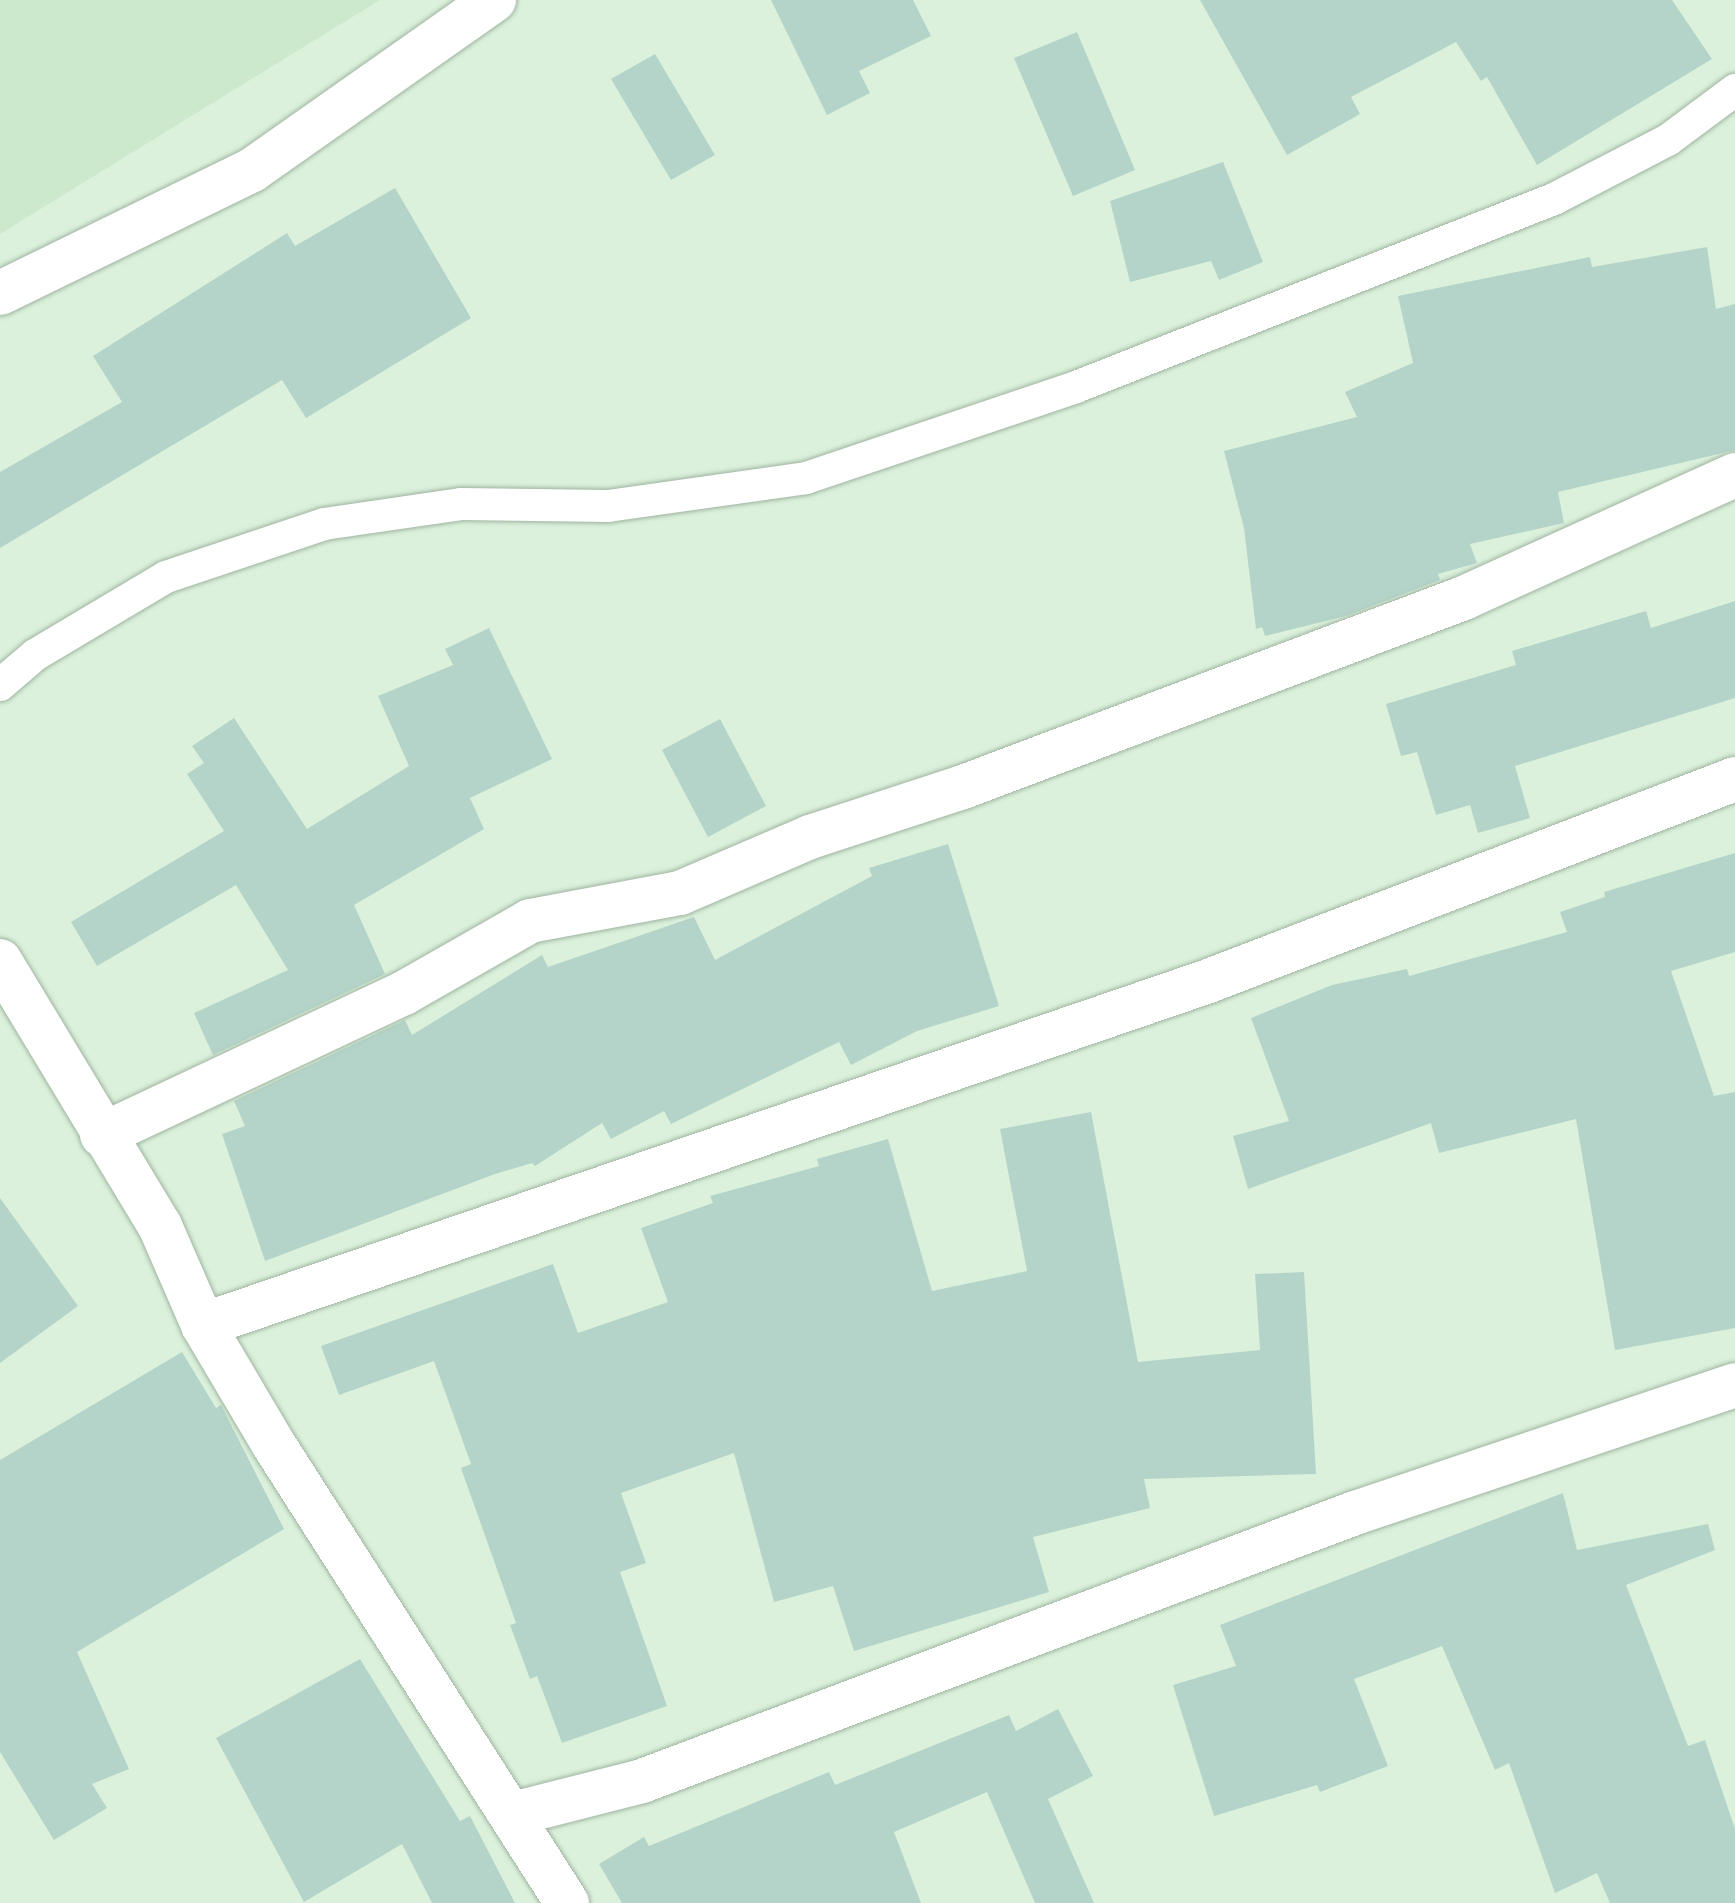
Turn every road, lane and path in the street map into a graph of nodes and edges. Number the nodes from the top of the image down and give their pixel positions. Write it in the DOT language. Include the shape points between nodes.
graph roads {
  1 [pos="494,0"];
  2 [pos="1735,90"];
  3 [pos="0,293"];
  4 [pos="1735,475"];
  5 [pos="0,685"];
  6 [pos="1735,779"];
  7 [pos="0,961"];
  8 [pos="102,1135"];
  9 [pos="203,1325"];
  10 [pos="1735,1385"];
  11 [pos="513,1814"];
  12 [pos="567,1903"];
  1 -- 3 [label="street" via="252,170"];
  2 -- 5 [label="lane" via="1668,140 1554,199 1076,387 806,478 608,506 461,504 324,524 166,577 35,655"];
  4 -- 8 [label="street" via="1464,598 963,787 810,837 680,893 530,921 404,993"];
  6 -- 9 [label="street" via="1206,982"];
  7 -- 8 [label="street" via="63,1059"];
  8 -- 9 [label="street" via="160,1226"];
  9 -- 11 [label="street" via="274,1445"];
  10 -- 11 [label="street" via="1355,1513 642,1781"];
  11 -- 12 [label="street"];
}
